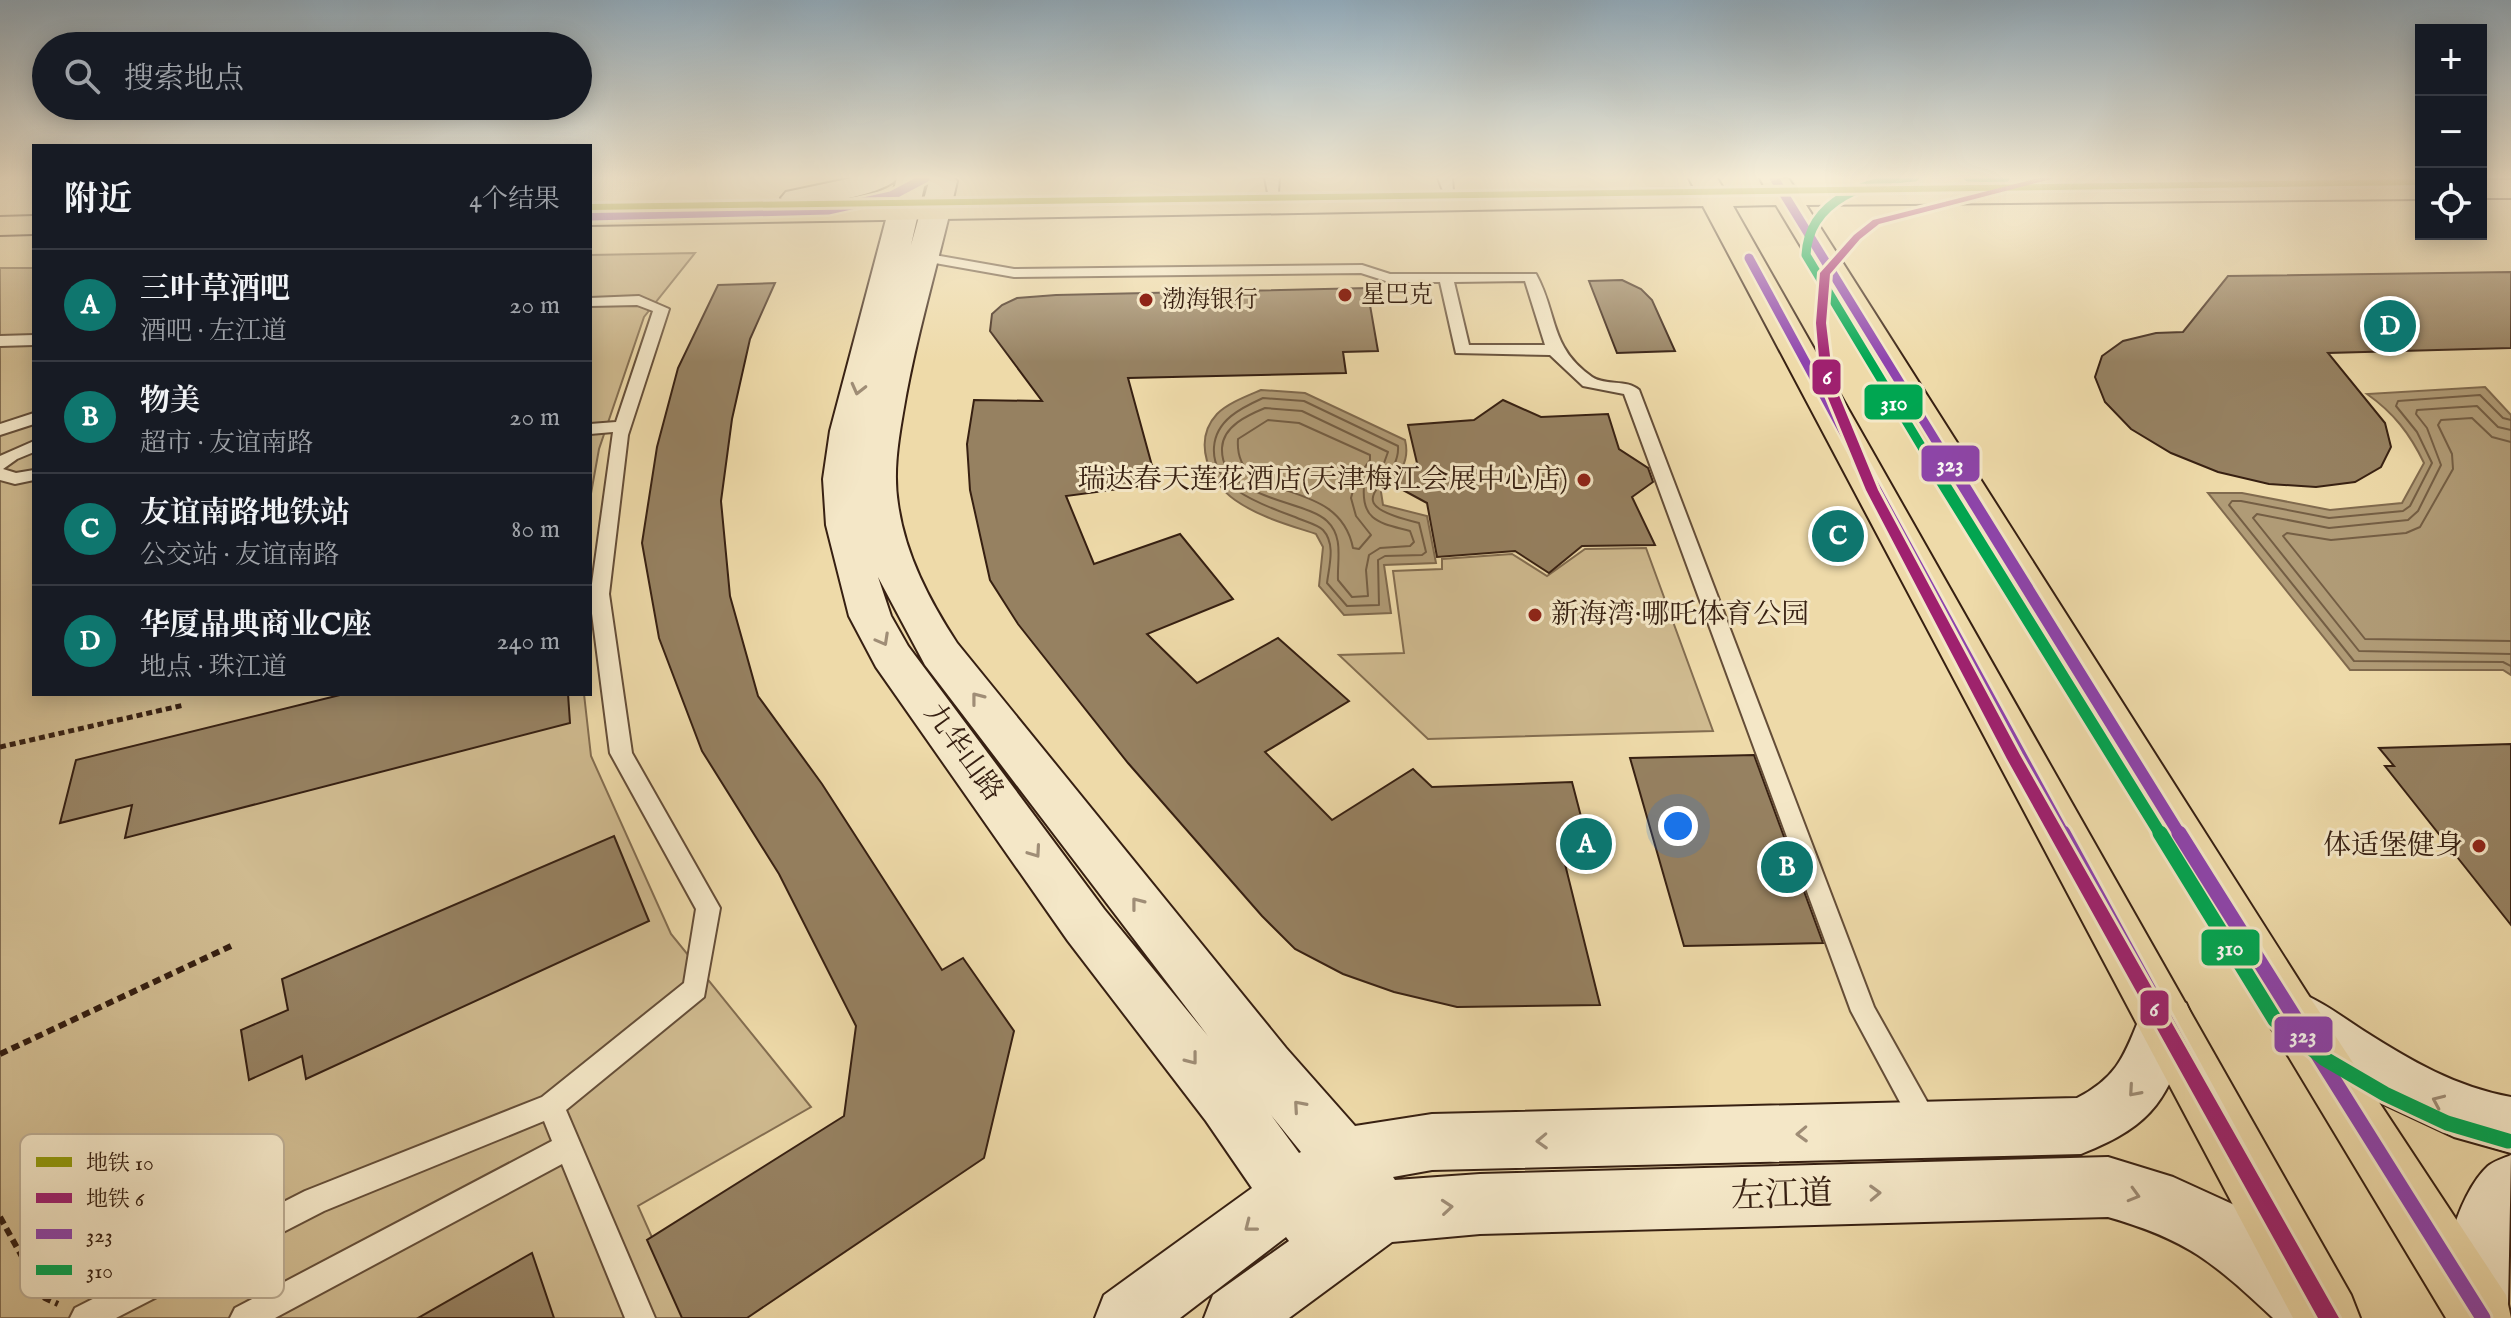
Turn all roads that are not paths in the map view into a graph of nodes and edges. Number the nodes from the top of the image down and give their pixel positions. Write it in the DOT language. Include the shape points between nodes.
graph roads {
  1 [pos="901,240"];
  2 [pos="921,240"];
  3 [pos="1737,240"];
  4 [pos="1812,240"];
  5 [pos="1826,240"];
  6 [pos="1821,254"];
  7 [pos="923,257"];
  8 [pos="1446,278"];
  9 [pos="592,302"];
  10 [pos="32,340"];
  11 [pos="0,341"];
  12 [pos="1554,350"];
  13 [pos="32,419"];
  14 [pos="623,426"];
  15 [pos="592,429"];
  16 [pos="0,430"];
  17 [pos="32,447"];
  18 [pos="0,465"];
  19 [pos="0,475"];
  20 [pos="32,475"];
  21 [pos="2288,1010"];
  22 [pos="2166,1021"];
  23 [pos="551,1106"];
  24 [pos="2511,1125"];
  25 [pos="1929,1130"];
  26 [pos="568,1147"];
  27 [pos="1343,1157"];
  28 [pos="2511,1185"];
  29 [pos="1293,1192"];
  30 [pos="1381,1212"];
  31 [pos="284,1217"];
  32 [pos="1330,1247"];
  33 [pos="284,1297"];
  34 [pos="124,1298"];
  35 [pos="283,1298"];
  36 [pos="2480,1312"];
  37 [pos="86,1317"];
  38 [pos="245,1318"];
  39 [pos="640,1318"];
  40 [pos="1127,1318"];
  41 [pos="1236,1318"];
  42 [pos="2321,1318"];
  43 [pos="2328,1318"];
  1 -- 29 [label="street, 九华山路, one-way" via="848,431 842,479 846,525 870,616 892,656 1086,925"];
  2 -- 7 [label="street, 九华山路"];
  3 -- 22 [label="main road"];
  4 -- 6 [label="main road"];
  5 -- 6 [label="main road"];
  6 -- 21 [label="main road"];
  7 -- 8 [label="lane" via="1014,273 1362,269 1389,278"];
  27 -- 7 [label="street, 九华山路, one-way" via="1266,1067 941,654 919,619 885,538 878,502 878,450 898,342"];
  8 -- 12 [label="lane" via="1531,277"];
  8 -- 12 [label="lane" via="1462,350"];
  9 -- 14 [label="lane" via="639,300 661,309"];
  10 -- 11 [label="lane"];
  12 -- 25 [label="lane" via="1589,383 1631,390 1863,1011"];
  13 -- 16 [label="lane"];
  14 -- 15 [label="lane"];
  14 -- 23 [label="lane" via="599,594 621,753 708,908 695,989"];
  17 -- 18 [label="lane"];
  19 -- 20 [label="lane"];
  24 -- 21 [label="street, one-way" via="2487,1122 2414,1090"];
  21 -- 36 [label="main road"];
  22 -- 25 [label="street, 左江道, one-way" via="2139,1090 2117,1109 2081,1126"];
  22 -- 43 [label="main road"];
  23 -- 26 [label="lane"];
  23 -- 31 [label="lane"];
  25 -- 27 [label="street, 左江道, one-way" via="1432,1142"];
  26 -- 33 [label="lane"];
  26 -- 39 [label="lane"];
  27 -- 29 [label="street, 左江道"];
  27 -- 30 [label="street, 九华山路"];
  28 -- 36 [label="street" via="2487,1216 2478,1251"];
  29 -- 32 [label="street, 九华山路"];
  29 -- 40 [label="street, 左江道, one-way"];
  30 -- 32 [label="street, 左江道"];
  30 -- 42 [label="street, 左江道, one-way" via="1480,1204 2108,1187 2155,1200 2231,1239"];
  32 -- 41 [label="street, 左江道"];
  34 -- 37 [label="lane"];
  35 -- 38 [label="lane"];
}
